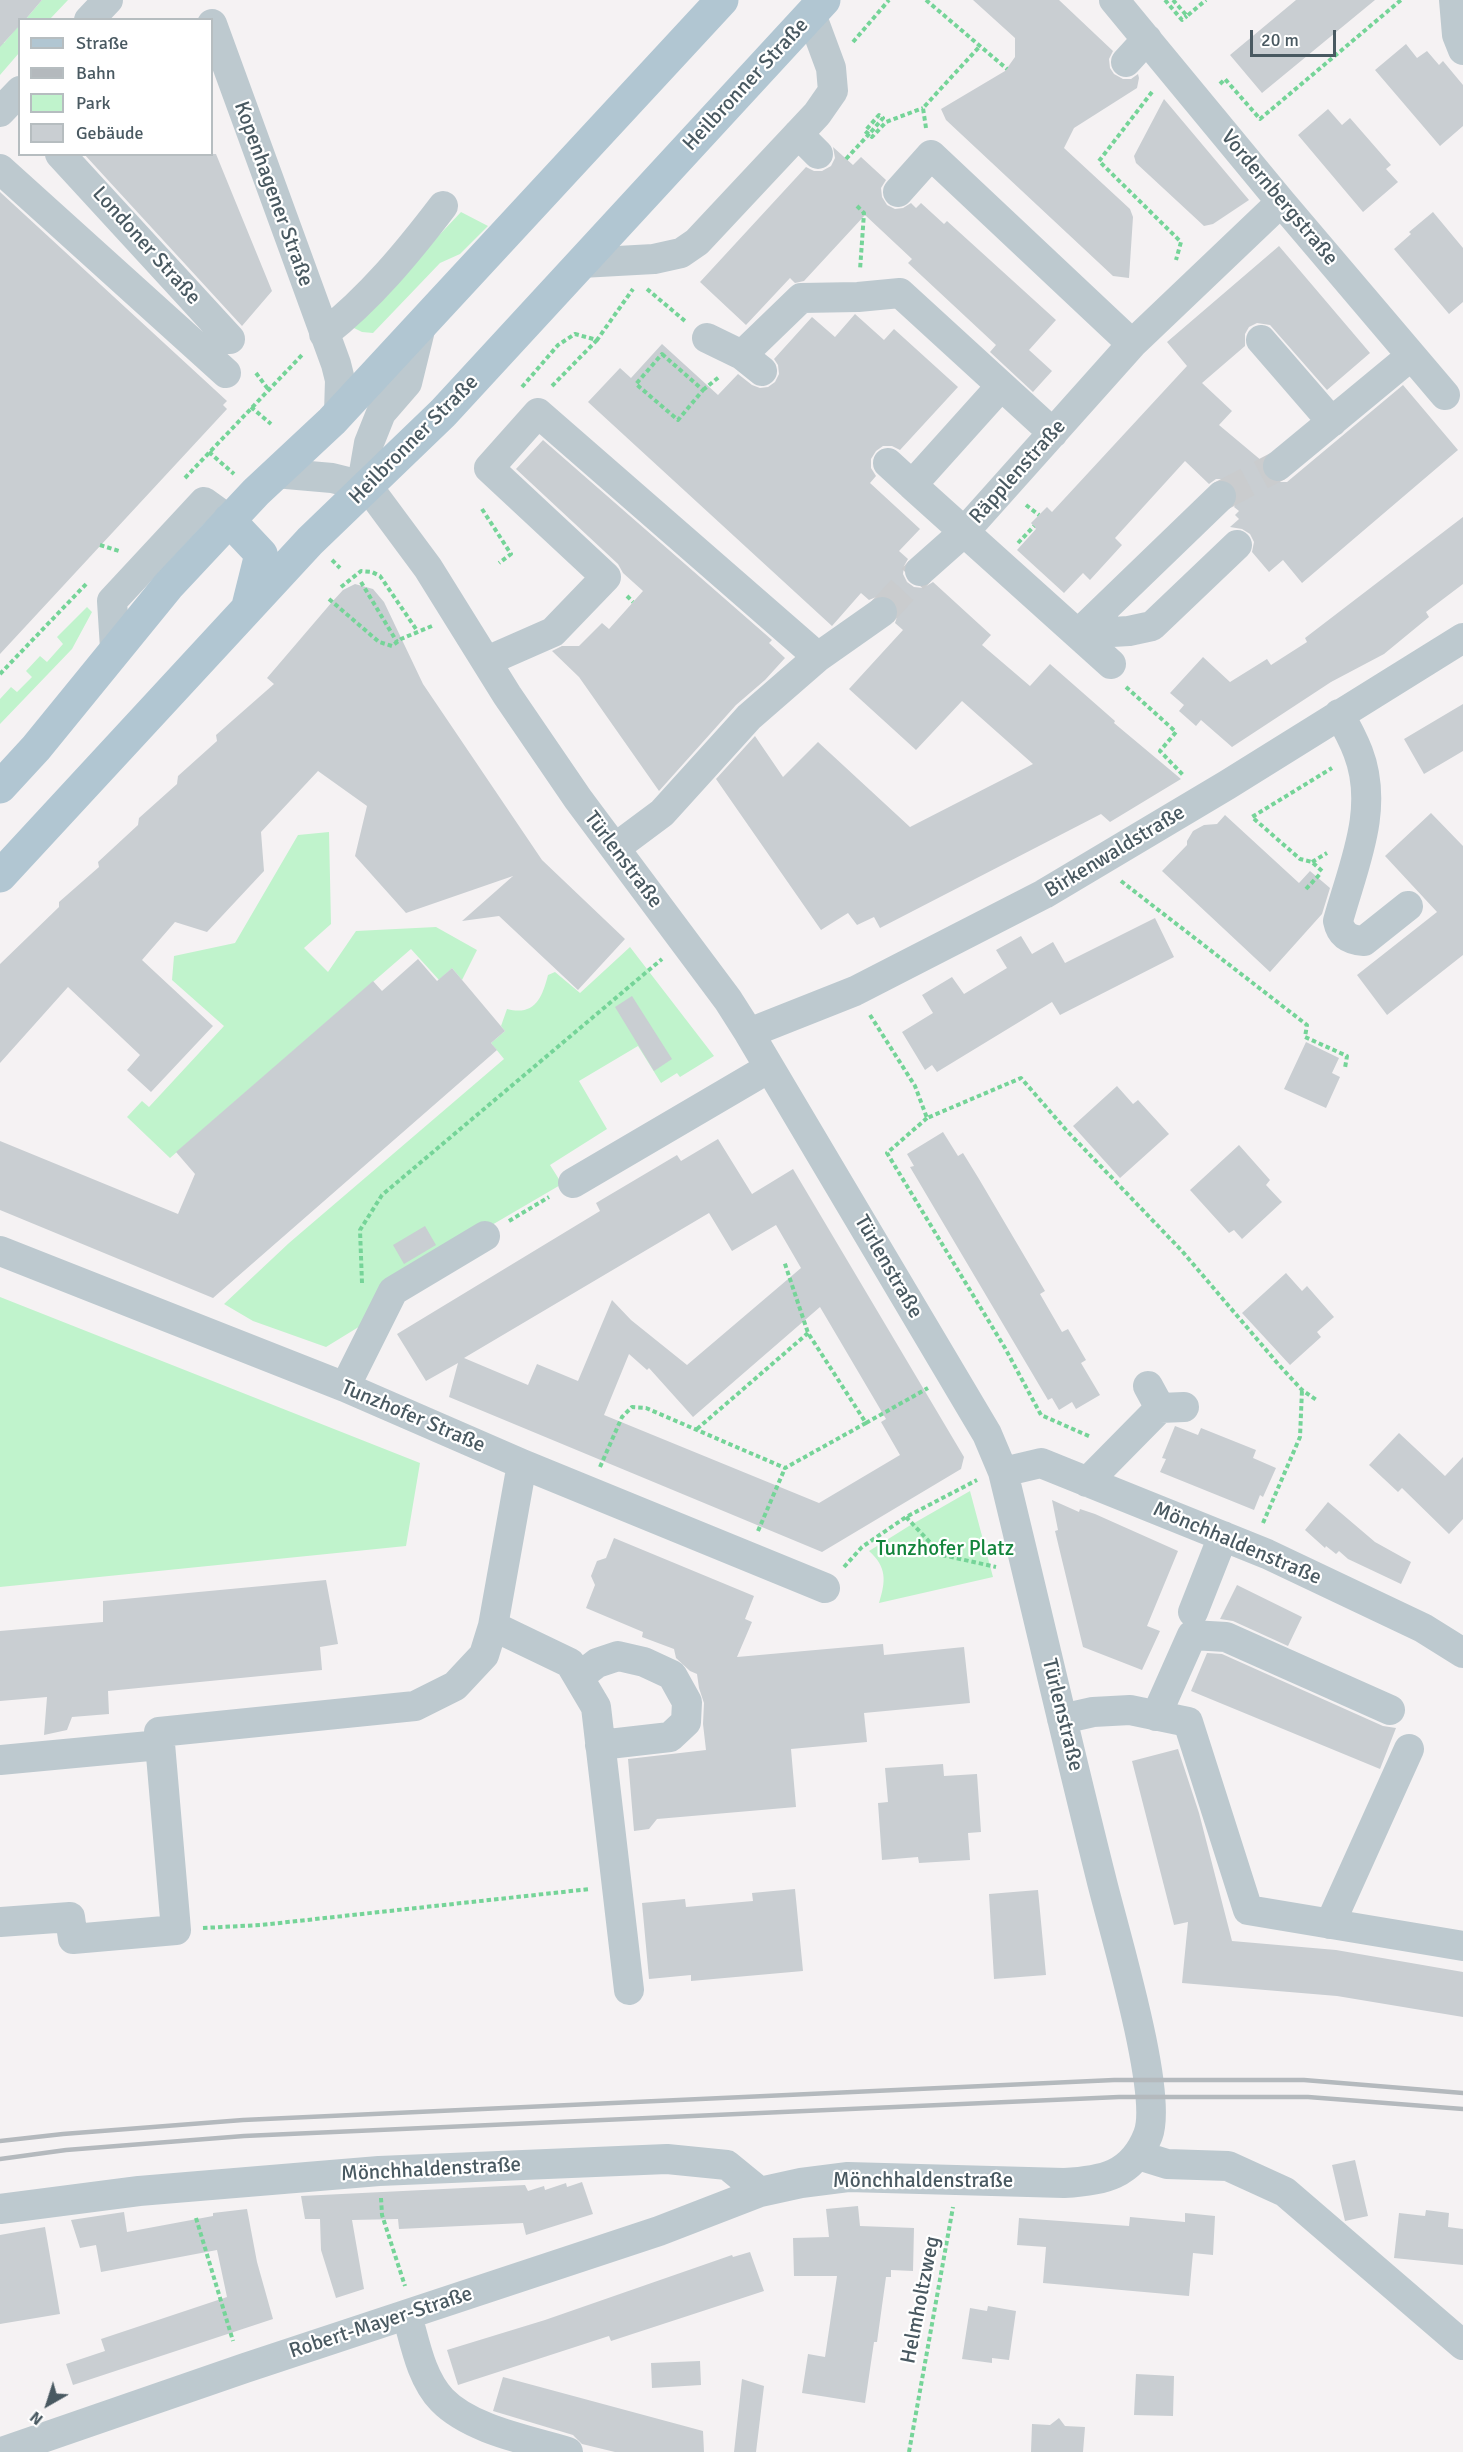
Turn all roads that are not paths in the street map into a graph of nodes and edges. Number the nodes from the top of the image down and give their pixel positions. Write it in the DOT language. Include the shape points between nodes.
graph roads {
  1 [pos="108,0"];
  2 [pos="203,0"];
  3 [pos="722,0"];
  4 [pos="1114,0"];
  5 [pos="1454,0"];
  6 [pos="818,7"];
  7 [pos="91,18"];
  8 [pos="210,18"];
  9 [pos="213,28"];
  10 [pos="1147,39"];
  11 [pos="1463,50"];
  12 [pos="1126,62"];
  13 [pos="62,156"];
  14 [pos="0,169"];
  15 [pos="898,192"];
  16 [pos="1281,202"];
  17 [pos="443,206"];
  18 [pos="581,263"];
  19 [pos="421,326"];
  20 [pos="324,334"];
  21 [pos="707,338"];
  22 [pos="230,339"];
  23 [pos="1261,340"];
  24 [pos="1132,344"];
  25 [pos="1411,356"];
  26 [pos="336,364"];
  27 [pos="385,364"];
  28 [pos="226,373"];
  29 [pos="1001,386"];
  30 [pos="1445,395"];
  31 [pos="339,413"];
  32 [pos="1332,422"];
  33 [pos="1053,433"];
  34 [pos="888,463"];
  35 [pos="1278,466"];
  36 [pos="275,473"];
  37 [pos="912,485"];
  38 [pos="368,487"];
  39 [pos="1221,496"];
  40 [pos="229,520"];
  41 [pos="964,532"];
  42 [pos="1237,545"];
  43 [pos="920,571"];
  44 [pos="247,611"];
  45 [pos="882,612"];
  46 [pos="1077,634"];
  47 [pos="1463,638"];
  48 [pos="818,657"];
  49 [pos="487,661"];
  50 [pos="1116,674"];
  51 [pos="1340,714"];
  52 [pos="0,787"];
  53 [pos="615,848"];
  54 [pos="0,876"];
  55 [pos="1407,906"];
  56 [pos="749,1033"];
  57 [pos="769,1068"];
  58 [pos="573,1183"];
  59 [pos="485,1236"];
  60 [pos="0,1251"];
  61 [pos="345,1387"];
  62 [pos="1164,1400"];
  63 [pos="522,1464"];
  64 [pos="1003,1472"];
  65 [pos="1087,1482"];
  66 [pos="1223,1536"];
  67 [pos="825,1588"];
  68 [pos="1193,1612"];
  69 [pos="493,1626"];
  70 [pos="1463,1653"];
  71 [pos="579,1677"];
  72 [pos="1390,1710"];
  73 [pos="1156,1716"];
  74 [pos="1062,1719"];
  75 [pos="160,1745"];
  76 [pos="600,1745"];
  77 [pos="1409,1749"];
  78 [pos="0,1760"];
  79 [pos="0,1922"];
  80 [pos="1330,1924"];
  81 [pos="1463,1946"];
  82 [pos="629,1990"];
  83 [pos="1138,2155"];
  84 [pos="760,2192"];
  85 [pos="0,2209"];
  86 [pos="408,2305"];
  87 [pos="1463,2345"];
  88 [pos="2,2452"];
  89 [pos="568,2452"];
  1 -- 7 [label="street"];
  2 -- 8 [label="street, Kopenhagener Straße"];
  3 -- 19 [label="main road"];
  4 -- 10 [label="street, Vordernbergstraße"];
  5 -- 11 [label="street" via="1456,36"];
  6 -- 18 [label="main road, Heilbronner Straße"];
  6 -- 18 [label="street" via="832,91 817,114 821,149 681,253 654,259"];
  9 -- 20 [label="street, Kopenhagener Straße"];
  10 -- 12 [label="street"];
  10 -- 16 [label="street, Vordernbergstraße" via="1194,116"];
  13 -- 22 [label="street, Londoner Straße"];
  14 -- 28 [label="street, Londoner Straße" via="176,340"];
  15 -- 24 [label="street" via="930,155"];
  16 -- 24 [label="street, Räpplenstraße"];
  16 -- 25 [label="street, Vordernbergstraße"];
  17 -- 20 [label="street" via="352,312"];
  18 -- 38 [label="main road, Heilbronner Straße" via="443,413"];
  19 -- 27 [label="main road"];
  19 -- 38 [label="street" via="407,383 381,412 369,443 364,472"];
  20 -- 26 [label="street, Kopenhagener Straße"];
  21 -- 29 [label="street" via="752,363 801,298 900,293"];
  23 -- 32 [label="street"];
  24 -- 33 [label="street, Räpplenstraße"];
  25 -- 30 [label="street, Vordernbergstraße"];
  25 -- 32 [label="street"];
  26 -- 27 [label="street" via="358,369"];
  26 -- 31 [label="street, Kopenhagener Straße" via="340,380"];
  27 -- 31 [label="main road"];
  29 -- 33 [label="street"];
  29 -- 37 [label="street"];
  31 -- 36 [label="main road"];
  32 -- 35 [label="street"];
  33 -- 41 [label="street, Räpplenstraße"];
  34 -- 37 [label="street"];
  36 -- 38 [label="street" via="332,477"];
  36 -- 40 [label="main road"];
  37 -- 41 [label="street"];
  38 -- 44 [label="main road, Heilbronner Straße" via="310,541"];
  38 -- 49 [label="street, Türlenstraße" via="409,541"];
  39 -- 46 [label="street"];
  40 -- 44 [label="main road" via="261,554"];
  40 -- 52 [label="main road" via="168,586"];
  41 -- 43 [label="street"];
  41 -- 46 [label="street, Räpplenstraße"];
  42 -- 46 [label="street" via="1152,626"];
  44 -- 54 [label="main road, Heilbronner Straße"];
  45 -- 48 [label="street"];
  46 -- 50 [label="street, Räpplenstraße"];
  47 -- 51 [label="street, Birkenwaldstraße"];
  48 -- 49 [label="street" via="538,413 489,468 606,577 553,632"];
  48 -- 53 [label="street" via="749,717 662,813"];
  49 -- 53 [label="street, Türlenstraße"];
  51 -- 55 [label="street" via="1364,774 1366,813 1339,929 1353,940 1364,941"];
  51 -- 56 [label="street, Birkenwaldstraße" via="1034,899 855,991"];
  53 -- 56 [label="street, Türlenstraße"];
  56 -- 57 [label="street, Türlenstraße"];
  57 -- 58 [label="street"];
  57 -- 64 [label="street, Türlenstraße" via="987,1434"];
  59 -- 61 [label="street" via="393,1291"];
  60 -- 61 [label="street, Tunzhofer Straße"];
  61 -- 63 [label="street, Tunzhofer Straße"];
  62 -- 65 [label="street"];
  63 -- 67 [label="street, Tunzhofer Straße"];
  63 -- 69 [label="street"];
  64 -- 65 [label="street, Mönchhaldenstraße" via="1041,1463"];
  64 -- 74 [label="street, Türlenstraße"];
  65 -- 66 [label="street, Mönchhaldenstraße"];
  66 -- 68 [label="street"];
  66 -- 70 [label="street, Mönchhaldenstraße" via="1423,1628"];
  69 -- 71 [label="street" via="570,1663"];
  69 -- 75 [label="street" via="484,1655 455,1686 415,1706 159,1732"];
  71 -- 76 [label="street" via="596,1707"];
  71 -- 76 [label="street" via="597,1663 618,1656 644,1662 672,1675 687,1702 686,1722 670,1737"];
  72 -- 73 [label="street" via="1226,1637 1192,1635"];
  73 -- 74 [label="street" via="1130,1710"];
  73 -- 80 [label="street" via="1188,1722 1248,1910"];
  74 -- 83 [label="street, Türlenstraße" via="1145,2066 1151,2109 1149,2134"];
  75 -- 78 [label="street"];
  75 -- 79 [label="street" via="176,1929 73,1940 70,1917"];
  76 -- 82 [label="street"];
  77 -- 80 [label="street"];
  80 -- 81 [label="street"];
  83 -- 84 [label="street, Mönchhaldenstraße" via="1114,2175 1090,2181 848,2177"];
  83 -- 87 [label="street" via="1167,2164 1228,2166 1285,2192"];
  84 -- 85 [label="street, Mönchhaldenstraße" via="728,2165 668,2159 379,2171 139,2191"];
  84 -- 86 [label="street, Robert-Mayer-Straße" via="659,2231"];
  86 -- 88 [label="street, Robert-Mayer-Straße"];
  86 -- 89 [label="street" via="425,2373 441,2399 482,2425"];
}
